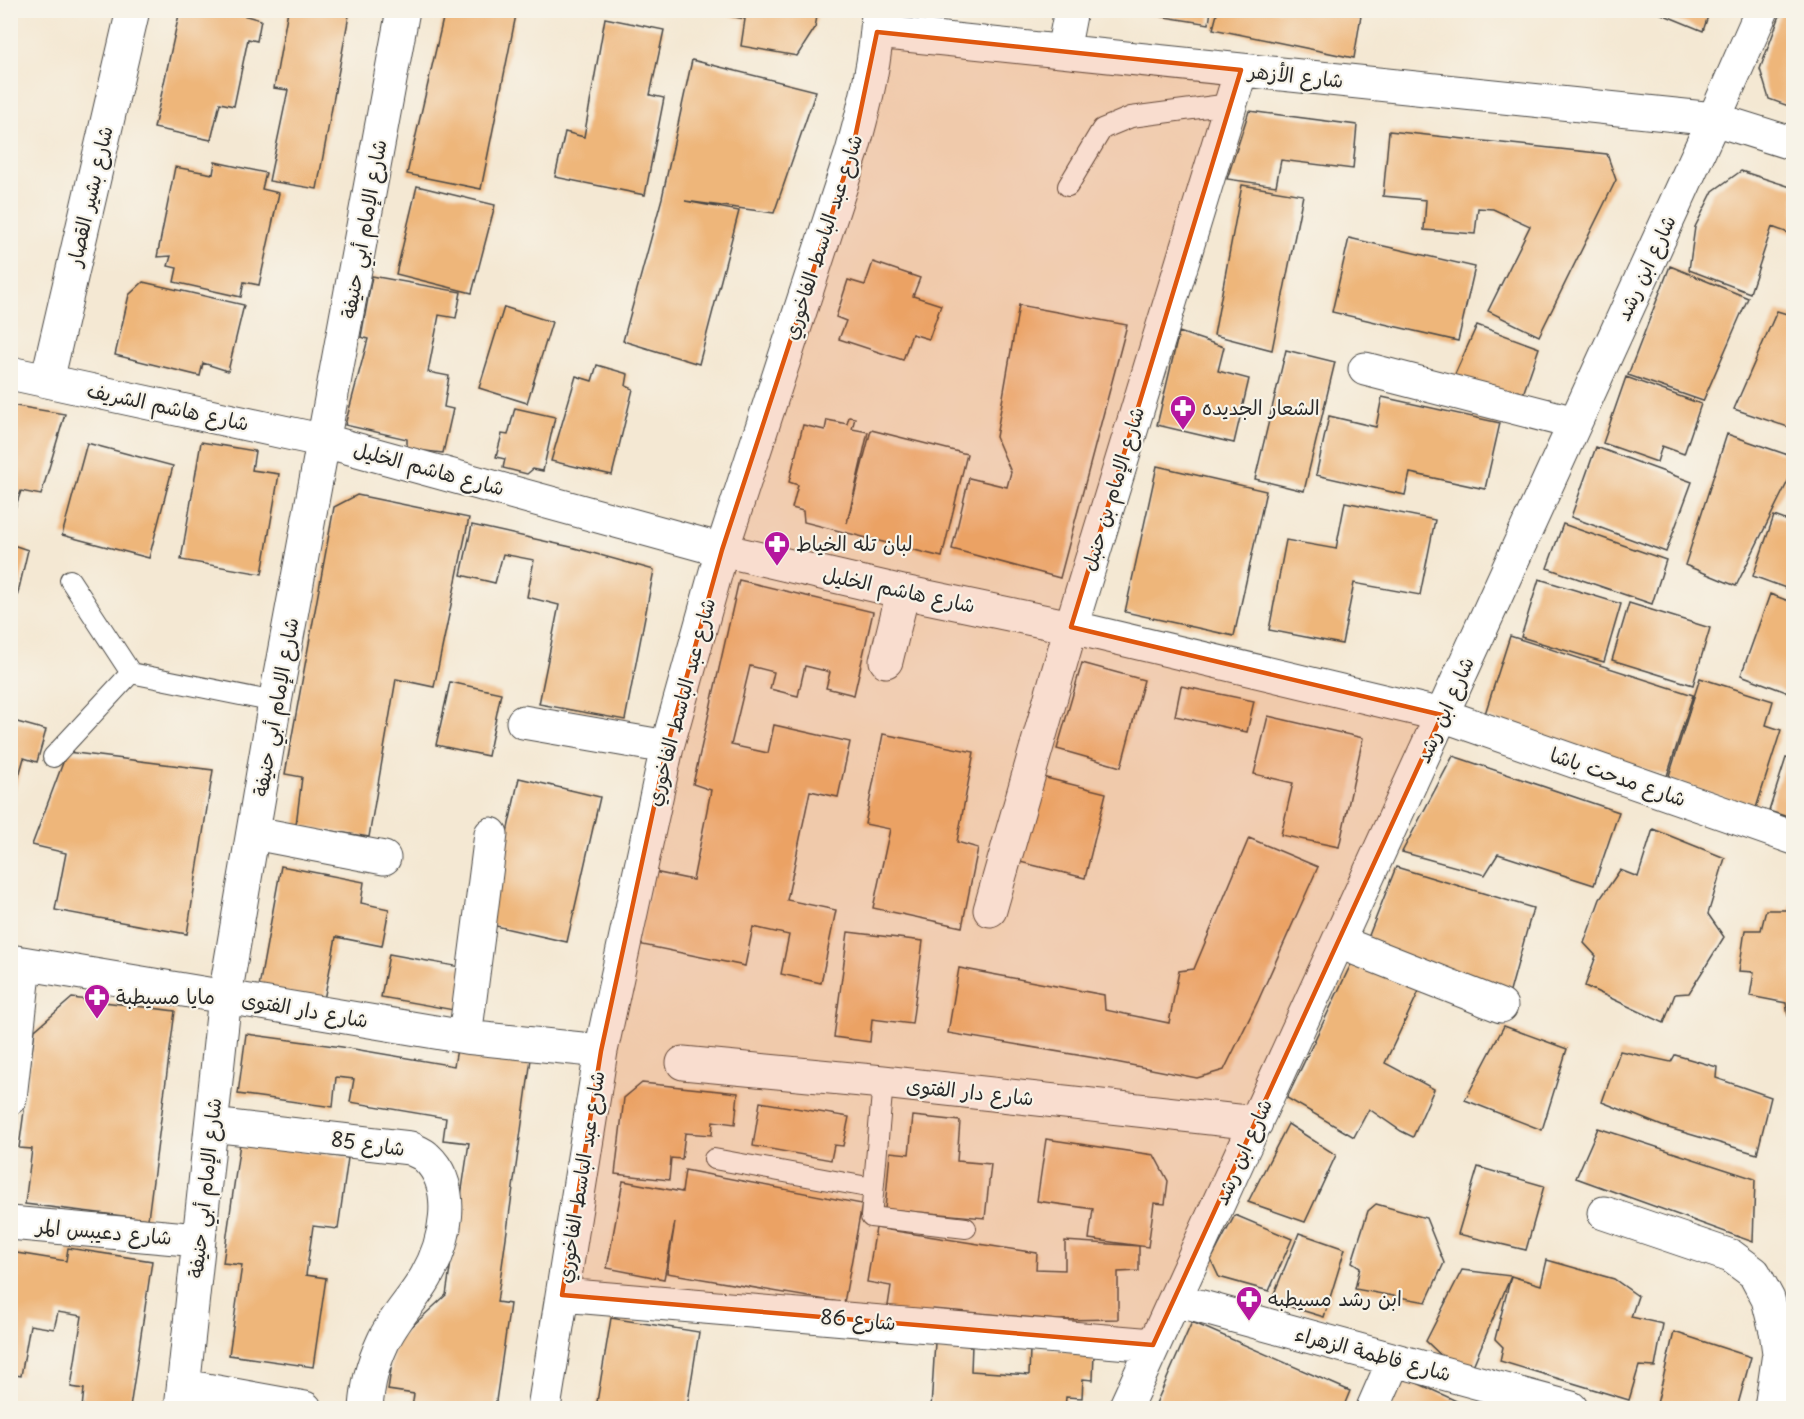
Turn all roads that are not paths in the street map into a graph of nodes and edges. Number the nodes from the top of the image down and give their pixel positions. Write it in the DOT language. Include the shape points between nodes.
graph roads {
  1 [pos="133,10"];
  2 [pos="403,10"];
  3 [pos="1071,10"];
  4 [pos="1762,10"];
  5 [pos="877,21"];
  6 [pos="1064,51"];
  7 [pos="1241,70"];
  8 [pos="1230,104"];
  9 [pos="1714,119"];
  10 [pos="1794,144"];
  11 [pos="1068,186"];
  12 [pos="1365,369"];
  13 [pos="10,373"];
  14 [pos="47,381"];
  15 [pos="1575,423"];
  16 [pos="325,441"];
  17 [pos="722,550"];
  18 [pos="70,580"];
  19 [pos="903,592"];
  20 [pos="1071,627"];
  21 [pos="886,661"];
  22 [pos="131,673"];
  23 [pos="275,702"];
  24 [pos="1442,715"];
  25 [pos="523,722"];
  26 [pos="667,747"];
  27 [pos="53,757"];
  28 [pos="254,833"];
  29 [pos="491,834"];
  30 [pos="1794,838"];
  31 [pos="384,858"];
  32 [pos="990,910"];
  33 [pos="1339,942"];
  34 [pos="18,963"];
  35 [pos="225,996"];
  36 [pos="1501,1006"];
  37 [pos="465,1037"];
  38 [pos="601,1051"];
  39 [pos="683,1063"];
  40 [pos="883,1082"];
  41 [pos="10,1098"];
  42 [pos="1256,1124"];
  43 [pos="212,1125"];
  44 [pos="714,1159"];
  45 [pos="873,1188"];
  46 [pos="1604,1213"];
  47 [pos="10,1223"];
  48 [pos="966,1228"];
  49 [pos="198,1240"];
  50 [pos="562,1295"];
  51 [pos="1176,1300"];
  52 [pos="1153,1345"];
  53 [pos="1394,1360"];
  54 [pos="182,1397"];
  55 [pos="1562,1407"];
  56 [pos="305,1408"];
  57 [pos="366,1408"];
  58 [pos="544,1408"];
  59 [pos="1125,1408"];
  60 [pos="1373,1408"];
  61 [pos="1771,1408"];
  1 -- 14 [label="street, شارع بشير القصار"];
  2 -- 16 [label="street, شارع الإمام أبي حنيفة"];
  3 -- 6 [label="street"];
  4 -- 9 [label="street, شارع ابن رشد"];
  5 -- 6 [label="street, شارع الأزهر"];
  5 -- 17 [label="street, شارع عبد الباسط الفاخوري" via="867,97 852,152"];
  6 -- 7 [label="street, شارع الأزهر"];
  7 -- 8 [label="street, شارع الإمام بن حنبل"];
  7 -- 9 [label="street, شارع الأزهر"];
  8 -- 11 [label="lane" via="1131,117 1102,129"];
  8 -- 20 [label="street, شارع الإمام بن حنبل"];
  9 -- 10 [label="street, شارع الأزهر"];
  9 -- 15 [label="street, شارع ابن رشد"];
  12 -- 15 [label="street"];
  13 -- 14 [label="street, شارع هاشم الشريف"];
  14 -- 16 [label="street, شارع هاشم الشريف"];
  15 -- 24 [label="street, شارع ابن رشد"];
  16 -- 17 [label="street, شارع هاشم الخليل"];
  16 -- 23 [label="street, شارع الإمام أبي حنيفة"];
  17 -- 19 [label="street, شارع هاشم الخليل"];
  17 -- 26 [label="street, شارع عبد الباسط الفاخوري"];
  18 -- 22 [label="lane"];
  19 -- 20 [label="street, شارع هاشم الخليل"];
  19 -- 21 [label="street"];
  20 -- 24 [label="street, شارع هاشم الخليل"];
  20 -- 32 [label="street, شارع الإمام بن حنبل"];
  22 -- 23 [label="lane"];
  22 -- 27 [label="lane"];
  23 -- 28 [label="street, شارع الإمام أبي حنيفة"];
  24 -- 30 [label="street, شارع مدحت باشا"];
  24 -- 33 [label="street, شارع ابن رشد"];
  25 -- 26 [label="street"];
  26 -- 38 [label="street, شارع عبد الباسط الفاخوري"];
  28 -- 31 [label="street"];
  28 -- 35 [label="street, شارع الإمام أبي حنيفة"];
  29 -- 37 [label="street"];
  33 -- 36 [label="street"];
  33 -- 42 [label="street, شارع ابن رشد"];
  34 -- 35 [label="street, شارع دار الفتوى"];
  34 -- 41 [label="street"];
  35 -- 37 [label="street, شارع دار الفتوى"];
  35 -- 43 [label="street, شارع الإمام أبي حنيفة"];
  37 -- 38 [label="street, شارع دار الفتوى"];
  38 -- 50 [label="street, شارع عبد الباسط الفاخوري"];
  39 -- 40 [label="street, شارع دار الفتوى"];
  40 -- 42 [label="street, شارع دار الفتوى"];
  40 -- 45 [label="lane"];
  42 -- 51 [label="street, شارع ابن رشد"];
  43 -- 49 [label="street, شارع الإمام أبي حنيفة"];
  43 -- 57 [label="street, شارع 85" via="410,1148 426,1156 438,1174 446,1197 438,1252 426,1278 383,1342 368,1381"];
  44 -- 45 [label="lane"];
  45 -- 48 [label="lane" via="871,1217"];
  46 -- 61 [label="street" via="1731,1256 1754,1273 1768,1299 1779,1353"];
  47 -- 49 [label="street, شارع دعيبس المر"];
  49 -- 54 [label="street, شارع الإمام أبي حنيفة"];
  50 -- 52 [label="street, شارع 86"];
  50 -- 58 [label="street, شارع عبد الباسط الفاخوري"];
  51 -- 52 [label="street, شارع ابن رشد"];
  51 -- 53 [label="street, شارع فاطمة الزهراء"];
  52 -- 59 [label="street, شارع ابن رشد"];
  53 -- 55 [label="street, شارع فاطمة الزهراء"];
  53 -- 60 [label="street"];
  54 -- 56 [label="street"];
}
